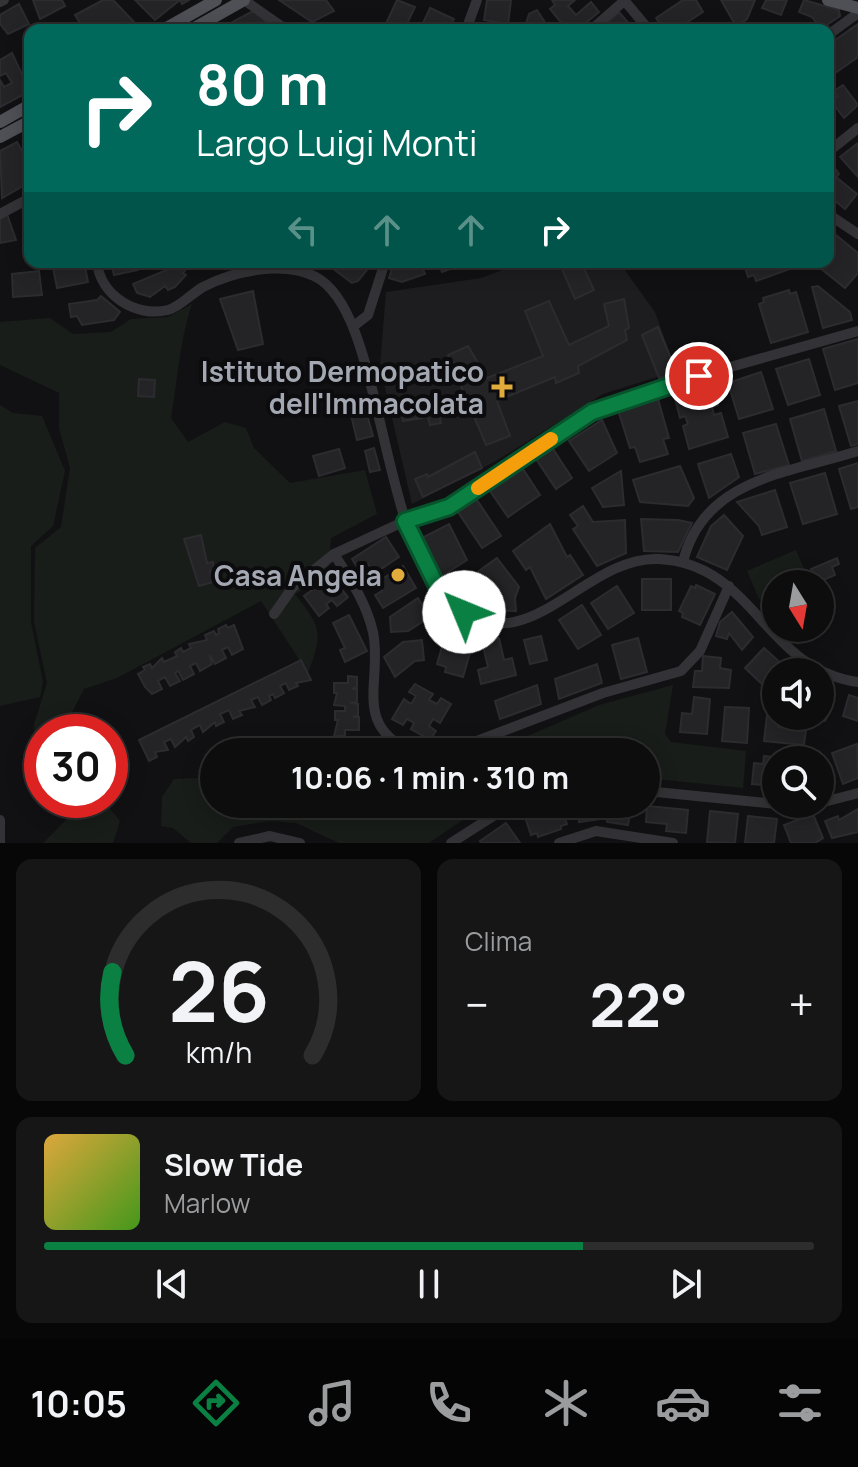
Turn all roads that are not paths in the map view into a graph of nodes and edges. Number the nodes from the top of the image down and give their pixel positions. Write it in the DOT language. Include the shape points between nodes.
graph roads {
  1 [pos="216,0"];
  2 [pos="244,0"];
  3 [pos="477,0"];
  4 [pos="624,0"];
  5 [pos="830,1"];
  6 [pos="858,6"];
  7 [pos="174,24"];
  8 [pos="202,24"];
  9 [pos="278,24"];
  10 [pos="468,24"];
  11 [pos="598,24"];
  12 [pos="644,24"];
  13 [pos="834,29"];
  14 [pos="24,108"];
  15 [pos="0,122"];
  16 [pos="24,124"];
  17 [pos="858,128"];
  18 [pos="0,137"];
  19 [pos="834,147"];
  20 [pos="24,201"];
  21 [pos="0,214"];
  22 [pos="834,218"];
  23 [pos="857,234"];
  24 [pos="99,268"];
  25 [pos="383,268"];
  26 [pos="355,325"];
  27 [pos="858,331"];
  28 [pos="858,451"];
  29 [pos="405,521"];
  30 [pos="334,554"];
  31 [pos="683,562"];
  32 [pos="729,586"];
  33 [pos="274,614"];
  34 [pos="858,682"];
  35 [pos="392,738"];
  36 [pos="485,738"];
  37 [pos="660,792"];
  38 [pos="858,793"];
  39 [pos="834,799"];
  40 [pos="762,802"];
  41 [pos="490,818"];
  42 [pos="0,820"];
  43 [pos="0,843"];
  44 [pos="239,843"];
  45 [pos="300,843"];
  46 [pos="451,843"];
  47 [pos="559,843"];
  48 [pos="673,843"];
  1 -- 7 [label="main road"];
  2 -- 8 [label="main road"];
  2 -- 9 [label="street"];
  3 -- 10 [label="street"];
  4 -- 11 [label="street"];
  4 -- 12 [label="street"];
  5 -- 6 [label="main road"];
  6 -- 13 [label="street"];
  14 -- 15 [label="main road"];
  16 -- 18 [label="main road"];
  17 -- 19 [label="street"];
  20 -- 21 [label="street"];
  22 -- 23 [label="street"];
  24 -- 26 [label="street" via="104,285 120,301 139,309 167,310 224,279 261,270 293,270 328,285"];
  25 -- 26 [label="street" via="368,315"];
  26 -- 29 [label="street"];
  27 -- 29 [label="street" via="604,406 452,505"];
  28 -- 31 [label="street" via="726,496 696,526"];
  29 -- 30 [label="street"];
  29 -- 31 [label="street" via="447,599 467,614 497,623 539,615 622,564 651,559"];
  30 -- 33 [label="street" via="293,587"];
  30 -- 35 [label="street" via="370,619 374,714"];
  31 -- 32 [label="street"];
  32 -- 34 [label="street" via="801,661"];
  32 -- 36 [label="street" via="698,654 681,671 603,693"];
  37 -- 40 [label="street"];
  38 -- 39 [label="street"];
  41 -- 46 [label="street"];
  42 -- 43 [label="street"];
  44 -- 45 [label="street" via="270,836"];
  47 -- 48 [label="street" via="596,831"];
}
